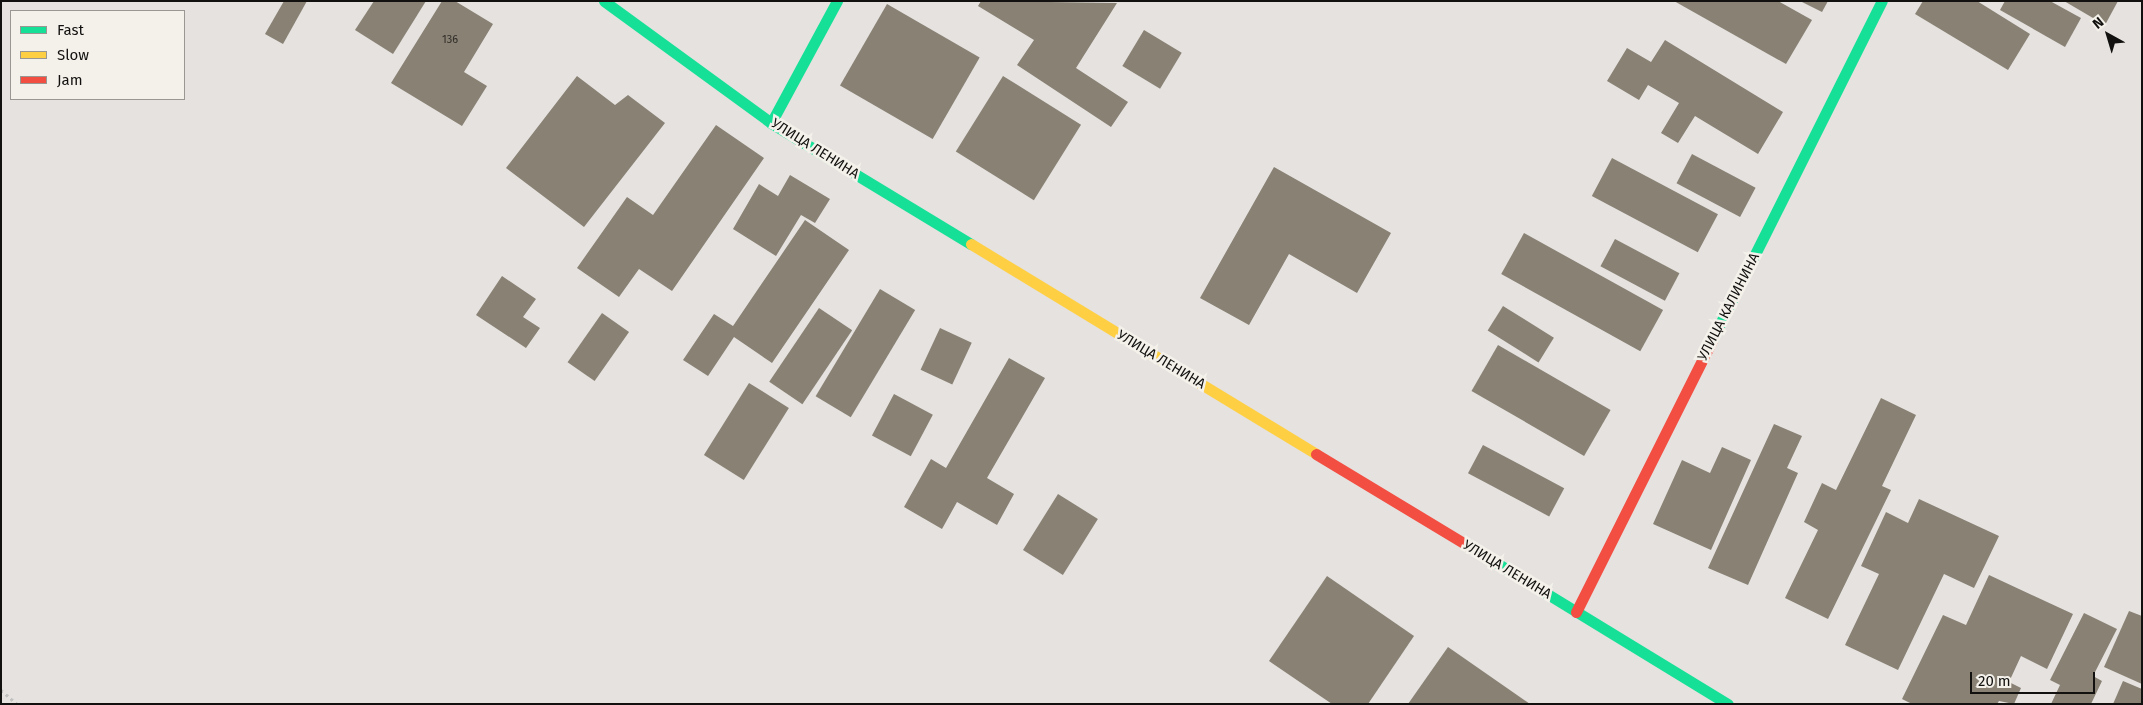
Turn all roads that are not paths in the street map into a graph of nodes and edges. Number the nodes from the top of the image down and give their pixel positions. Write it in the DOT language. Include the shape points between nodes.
graph roads {
  1 [pos="604,1"];
  2 [pos="837,1"];
  3 [pos="1882,1"];
  4 [pos="771,123"];
  5 [pos="1576,612"];
  6 [pos="1728,704"];
  1 -- 4 [label="street, УЛИЦА ЛЕНИНА"];
  2 -- 4 [label="street"];
  3 -- 5 [label="street, УЛИЦА КАЛИНИНА"];
  4 -- 5 [label="street, УЛИЦА ЛЕНИНА"];
  5 -- 6 [label="street, УЛИЦА ЛЕНИНА"];
}
